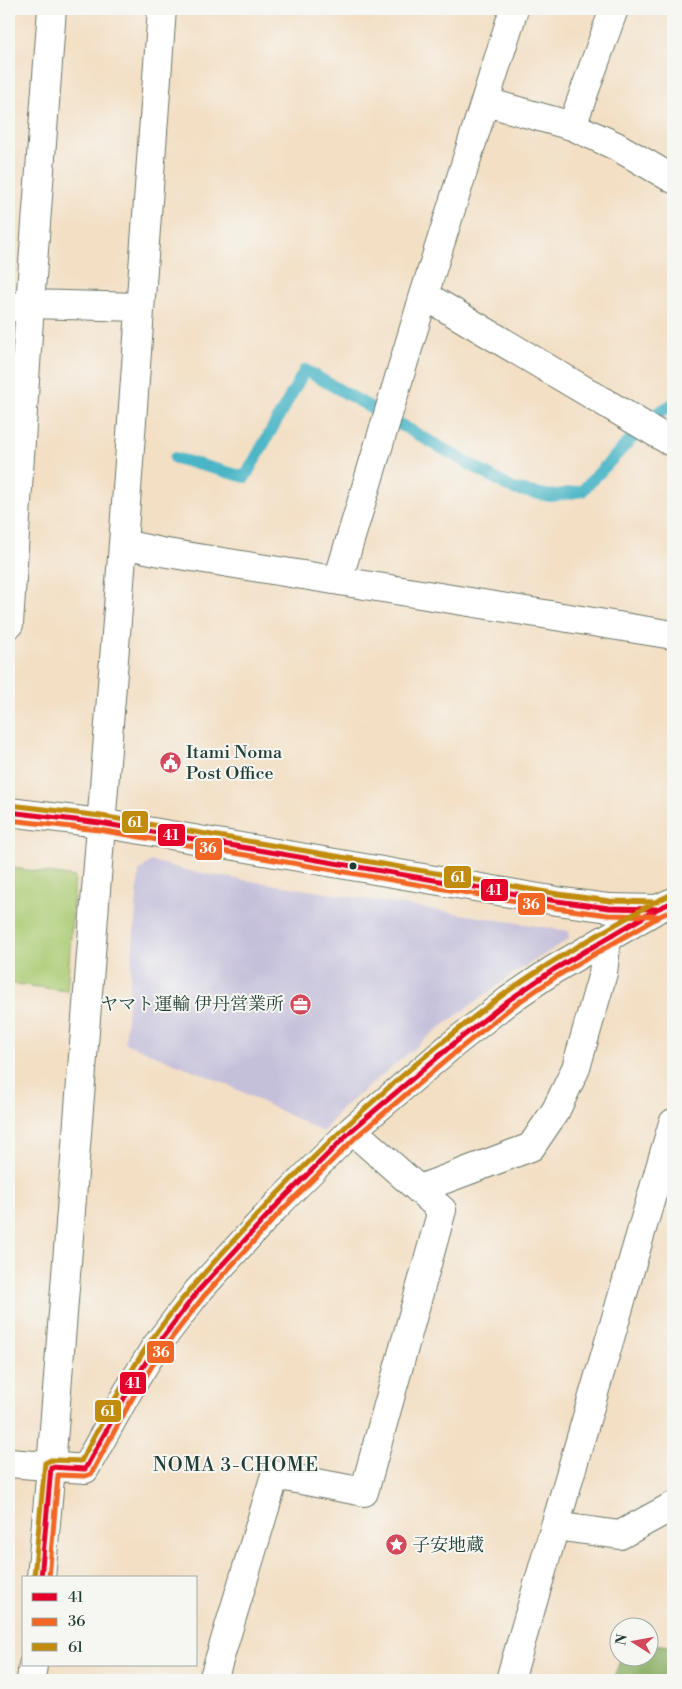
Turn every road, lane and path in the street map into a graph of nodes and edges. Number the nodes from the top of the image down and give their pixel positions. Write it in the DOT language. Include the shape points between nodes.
graph roads {
  1 [pos="52,9"];
  2 [pos="162,9"];
  3 [pos="514,9"];
  4 [pos="614,9"];
  5 [pos="486,102"];
  6 [pos="572,126"];
  7 [pos="673,179"];
  8 [pos="424,295"];
  9 [pos="19,306"];
  10 [pos="139,307"];
  11 [pos="673,443"];
  12 [pos="123,544"];
  13 [pos="338,580"];
  14 [pos="9,624"];
  15 [pos="673,635"];
  16 [pos="9,812"];
  17 [pos="100,823"];
  18 [pos="665,906"];
  19 [pos="608,939"];
  20 [pos="673,1123"];
  21 [pos="352,1130"];
  22 [pos="668,1163"];
  23 [pos="419,1189"];
  24 [pos="9,1463"];
  25 [pos="51,1467"];
  26 [pos="673,1506"];
  27 [pos="555,1526"];
  28 [pos="41,1576"];
  29 [pos="32,1666"];
  30 [pos="31,1680"];
  31 [pos="213,1680"];
  32 [pos="510,1680"];
  1 -- 9 [label="street"];
  2 -- 10 [label="street"];
  3 -- 5 [label="street"];
  4 -- 6 [label="street"];
  5 -- 6 [label="street"];
  5 -- 8 [label="street"];
  6 -- 7 [label="street" via="616,146"];
  8 -- 11 [label="street"];
  8 -- 13 [label="street"];
  9 -- 10 [label="street"];
  9 -- 14 [label="street"];
  10 -- 12 [label="street"];
  12 -- 13 [label="street"];
  12 -- 17 [label="street"];
  13 -- 15 [label="street"];
  16 -- 17 [label="street"];
  17 -- 18 [label="street" via="557,901 609,908"];
  17 -- 25 [label="street"];
  18 -- 19 [label="street"];
  19 -- 21 [label="street" via="509,1000"];
  19 -- 23 [label="street" via="603,973 576,1068 556,1110 531,1147"];
  20 -- 22 [label="street"];
  21 -- 23 [label="street"];
  21 -- 25 [label="street" via="278,1204 198,1292 154,1349 85,1468"];
  22 -- 27 [label="street"];
  23 -- 31 [label="street" via="442,1210 364,1492 275,1475"];
  24 -- 25 [label="street"];
  25 -- 28 [label="street"];
  26 -- 27 [label="street" via="620,1535"];
  27 -- 32 [label="street"];
  29 -- 30 [label="street"];
}
